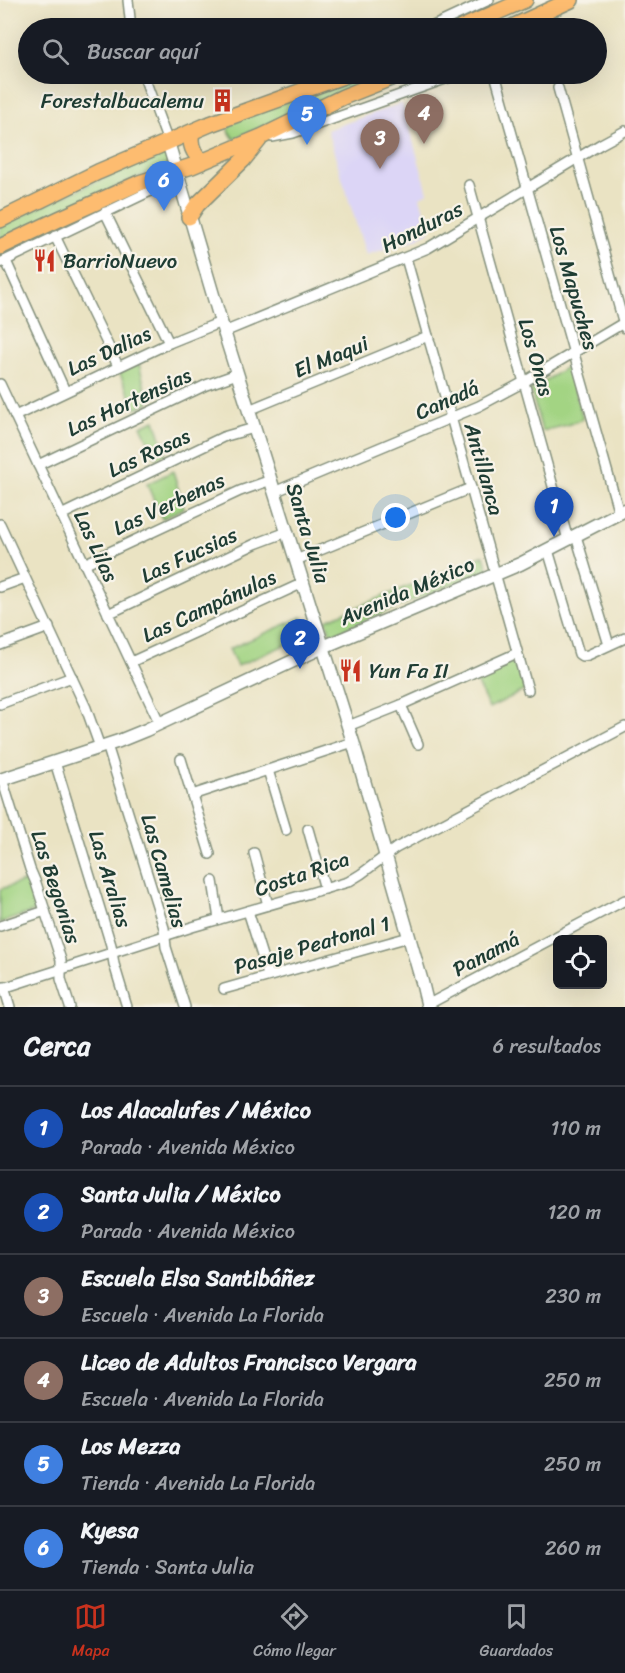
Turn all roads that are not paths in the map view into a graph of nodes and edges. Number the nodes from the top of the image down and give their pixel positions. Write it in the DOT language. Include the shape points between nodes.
graph roads {
  1 [pos="128,0"];
  2 [pos="489,0"];
  3 [pos="525,0"];
  4 [pos="571,0"];
  5 [pos="130,18"];
  6 [pos="450,18"];
  7 [pos="484,18"];
  8 [pos="532,18"];
  9 [pos="147,84"];
  10 [pos="322,84"];
  11 [pos="376,84"];
  12 [pos="431,84"];
  13 [pos="498,84"];
  14 [pos="558,88"];
  15 [pos="625,131"];
  16 [pos="192,132"];
  17 [pos="261,137"];
  18 [pos="168,142"];
  19 [pos="577,158"];
  20 [pos="203,161"];
  21 [pos="177,171"];
  22 [pos="469,184"];
  23 [pos="528,189"];
  24 [pos="105,212"];
  25 [pos="189,217"];
  26 [pos="478,219"];
  27 [pos="0,220"];
  28 [pos="55,237"];
  29 [pos="2,257"];
  30 [pos="406,258"];
  31 [pos="625,324"];
  32 [pos="222,327"];
  33 [pos="428,336"];
  34 [pos="169,343"];
  35 [pos="574,352"];
  36 [pos="118,366"];
  37 [pos="237,374"];
  38 [pos="524,382"];
  39 [pos="0,384"];
  40 [pos="65,391"];
  41 [pos="249,410"];
  42 [pos="15,416"];
  43 [pos="451,418"];
  44 [pos="254,428"];
  45 [pos="38,465"];
  46 [pos="270,480"];
  47 [pos="471,488"];
  48 [pos="274,492"];
  49 [pos="623,512"];
  50 [pos="62,515"];
  51 [pos="1,527"];
  52 [pos="287,532"];
  53 [pos="572,538"];
  54 [pos="548,550"];
  55 [pos="296,560"];
  56 [pos="84,564"];
  57 [pos="495,575"];
  58 [pos="25,578"];
  59 [pos="303,583"];
  60 [pos="0,587"];
  61 [pos="108,614"];
  62 [pos="49,627"];
  63 [pos="625,638"];
  64 [pos="0,645"];
  65 [pos="609,645"];
  66 [pos="323,647"];
  67 [pos="518,653"];
  68 [pos="131,662"];
  69 [pos="72,677"];
  70 [pos="528,690"];
  71 [pos="0,704"];
  72 [pos="401,705"];
  73 [pos="159,724"];
  74 [pos="348,726"];
  75 [pos="625,727"];
  76 [pos="353,742"];
  77 [pos="418,744"];
  78 [pos="104,746"];
  79 [pos="182,759"];
  80 [pos="55,762"];
  81 [pos="268,770"];
  82 [pos="1,779"];
  83 [pos="192,795"];
  84 [pos="308,829"];
  85 [pos="286,830"];
  86 [pos="254,853"];
  87 [pos="210,854"];
  88 [pos="386,855"];
  89 [pos="213,880"];
  90 [pos="325,889"];
  91 [pos="625,900"];
  92 [pos="268,905"];
  93 [pos="45,911"];
  94 [pos="248,911"];
  95 [pos="219,919"];
  96 [pos="0,926"];
  97 [pos="165,935"];
  98 [pos="409,936"];
  99 [pos="112,952"];
  100 [pos="61,969"];
  101 [pos="268,975"];
  102 [pos="2,988"];
  103 [pos="224,989"];
  104 [pos="428,1006"];
  105 [pos="10,1007"];
  106 [pos="70,1007"];
  107 [pos="127,1007"];
  108 [pos="185,1007"];
  1 -- 5 [label="street"];
  2 -- 6 [label="street"];
  3 -- 7 [label="main road"];
  4 -- 8 [label="main road"];
  9 -- 18 [label="street, Santa Julia"];
  10 -- 16 [label="main road"];
  11 -- 17 [label="main road"];
  12 -- 17 [label="street" via="293,133"];
  13 -- 23 [label="street, Los Mapuches"];
  14 -- 19 [label="street"];
  15 -- 19 [label="street, Honduras"];
  16 -- 18 [label="main road"];
  16 -- 20 [label="main road" via="192,147"];
  17 -- 20 [label="main road"];
  17 -- 25 [label="main road"];
  18 -- 21 [label="street, Santa Julia"];
  18 -- 27 [label="main road"];
  19 -- 23 [label="street, Honduras"];
  19 -- 31 [label="street"];
  20 -- 21 [label="main road"];
  21 -- 24 [label="street" via="161,186"];
  21 -- 25 [label="street, Santa Julia"];
  21 -- 29 [label="main road" via="112,195"];
  22 -- 26 [label="street, Los Onas"];
  23 -- 26 [label="street, Honduras"];
  23 -- 35 [label="street, Los Mapuches"];
  24 -- 28 [label="street"];
  24 -- 34 [label="street"];
  25 -- 32 [label="street, Santa Julia"];
  26 -- 30 [label="street, Honduras"];
  26 -- 38 [label="street, Los Onas"];
  28 -- 29 [label="street"];
  28 -- 36 [label="street"];
  29 -- 40 [label="street"];
  30 -- 32 [label="street, Honduras"];
  30 -- 33 [label="street, Antillanca"];
  31 -- 35 [label="street, Canadá"];
  32 -- 34 [label="street, Las Dalias"];
  32 -- 37 [label="street, Santa Julia"];
  33 -- 41 [label="street, El Maqui"];
  33 -- 43 [label="street, Antillanca"];
  34 -- 36 [label="street, Las Dalias"];
  35 -- 38 [label="street, Canadá"];
  35 -- 49 [label="street, Los Mapuches"];
  36 -- 40 [label="street, Las Dalias"];
  37 -- 41 [label="street, Santa Julia"];
  37 -- 45 [label="street, Las Hortensias"];
  38 -- 43 [label="street, Canadá"];
  38 -- 53 [label="street, Los Onas"];
  39 -- 42 [label="street, Las Lilas"];
  40 -- 42 [label="street, Las Dalias"];
  41 -- 44 [label="street, Santa Julia"];
  42 -- 45 [label="street, Las Lilas"];
  43 -- 47 [label="street, Antillanca"];
  43 -- 48 [label="street, Canadá"];
  44 -- 46 [label="street, Santa Julia"];
  44 -- 50 [label="street, Las Rosas" via="224,438"];
  45 -- 50 [label="street, Las Lilas"];
  46 -- 48 [label="street, Santa Julia"];
  46 -- 56 [label="street, Las Verbenas"];
  47 -- 55 [label="street"];
  47 -- 57 [label="street, Antillanca"];
  48 -- 52 [label="street, Santa Julia"];
  49 -- 53 [label="street, Avenida México"];
  50 -- 56 [label="street, Las Lilas"];
  51 -- 58 [label="street, Las Camelias"];
  52 -- 55 [label="street, Santa Julia"];
  52 -- 61 [label="street, Las Fucsias"];
  53 -- 54 [label="street, Avenida México"];
  53 -- 65 [label="street, Los Onas"];
  54 -- 57 [label="street, Avenida México"];
  54 -- 65 [label="street" via="577,651 588,656"];
  55 -- 59 [label="street, Santa Julia"];
  56 -- 61 [label="street, Las Lilas"];
  57 -- 66 [label="street, Avenida México"];
  57 -- 67 [label="street, Antillanca"];
  58 -- 60 [label="street"];
  58 -- 62 [label="street, Las Camelias"];
  59 -- 66 [label="street, Santa Julia"];
  59 -- 68 [label="street, Las Campánulas"];
  61 -- 68 [label="street, Las Lilas"];
  62 -- 64 [label="street"];
  62 -- 69 [label="street, Las Camelias"];
  63 -- 65 [label="street"];
  66 -- 73 [label="street, Avenida México"];
  66 -- 74 [label="street, Santa Julia"];
  67 -- 70 [label="street, Antillanca"];
  67 -- 72 [label="street"];
  68 -- 73 [label="street, Las Lilas"];
  69 -- 71 [label="street"];
  69 -- 78 [label="street, Las Camelias"];
  72 -- 74 [label="street"];
  72 -- 77 [label="street"];
  73 -- 78 [label="street, Avenida México"];
  74 -- 76 [label="street, Santa Julia"];
  75 -- 88 [label="street, Costa Rica"];
  76 -- 81 [label="street"];
  76 -- 88 [label="street, Santa Julia"];
  78 -- 80 [label="street, Avenida México"];
  78 -- 97 [label="street, Las Camelias"];
  79 -- 83 [label="street"];
  80 -- 82 [label="street, Avenida México"];
  80 -- 99 [label="street, Las Aralias"];
  81 -- 83 [label="street"];
  81 -- 85 [label="street"];
  82 -- 93 [label="street, Las Begonias"];
  83 -- 87 [label="street"];
  84 -- 90 [label="street"];
  86 -- 92 [label="street"];
  88 -- 90 [label="street, Costa Rica" via="354,878"];
  88 -- 98 [label="street, Santa Julia"];
  89 -- 95 [label="street"];
  90 -- 92 [label="street, Costa Rica"];
  91 -- 104 [label="street, Panamá"];
  92 -- 94 [label="street, Costa Rica"];
  93 -- 96 [label="street"];
  93 -- 100 [label="street, Las Begonias"];
  94 -- 95 [label="street, Costa Rica"];
  94 -- 101 [label="street"];
  95 -- 97 [label="street, Costa Rica"];
  97 -- 99 [label="street, Costa Rica"];
  97 -- 108 [label="street, Las Camelias"];
  98 -- 101 [label="street, Pasaje Peatonal 1"];
  98 -- 104 [label="street, Santa Julia"];
  99 -- 100 [label="street, Costa Rica"];
  99 -- 107 [label="street, Las Aralias"];
  100 -- 102 [label="street, Costa Rica"];
  100 -- 106 [label="street, Las Begonias"];
  101 -- 103 [label="street, Pasaje Peatonal 1"];
  102 -- 105 [label="street"];
}
